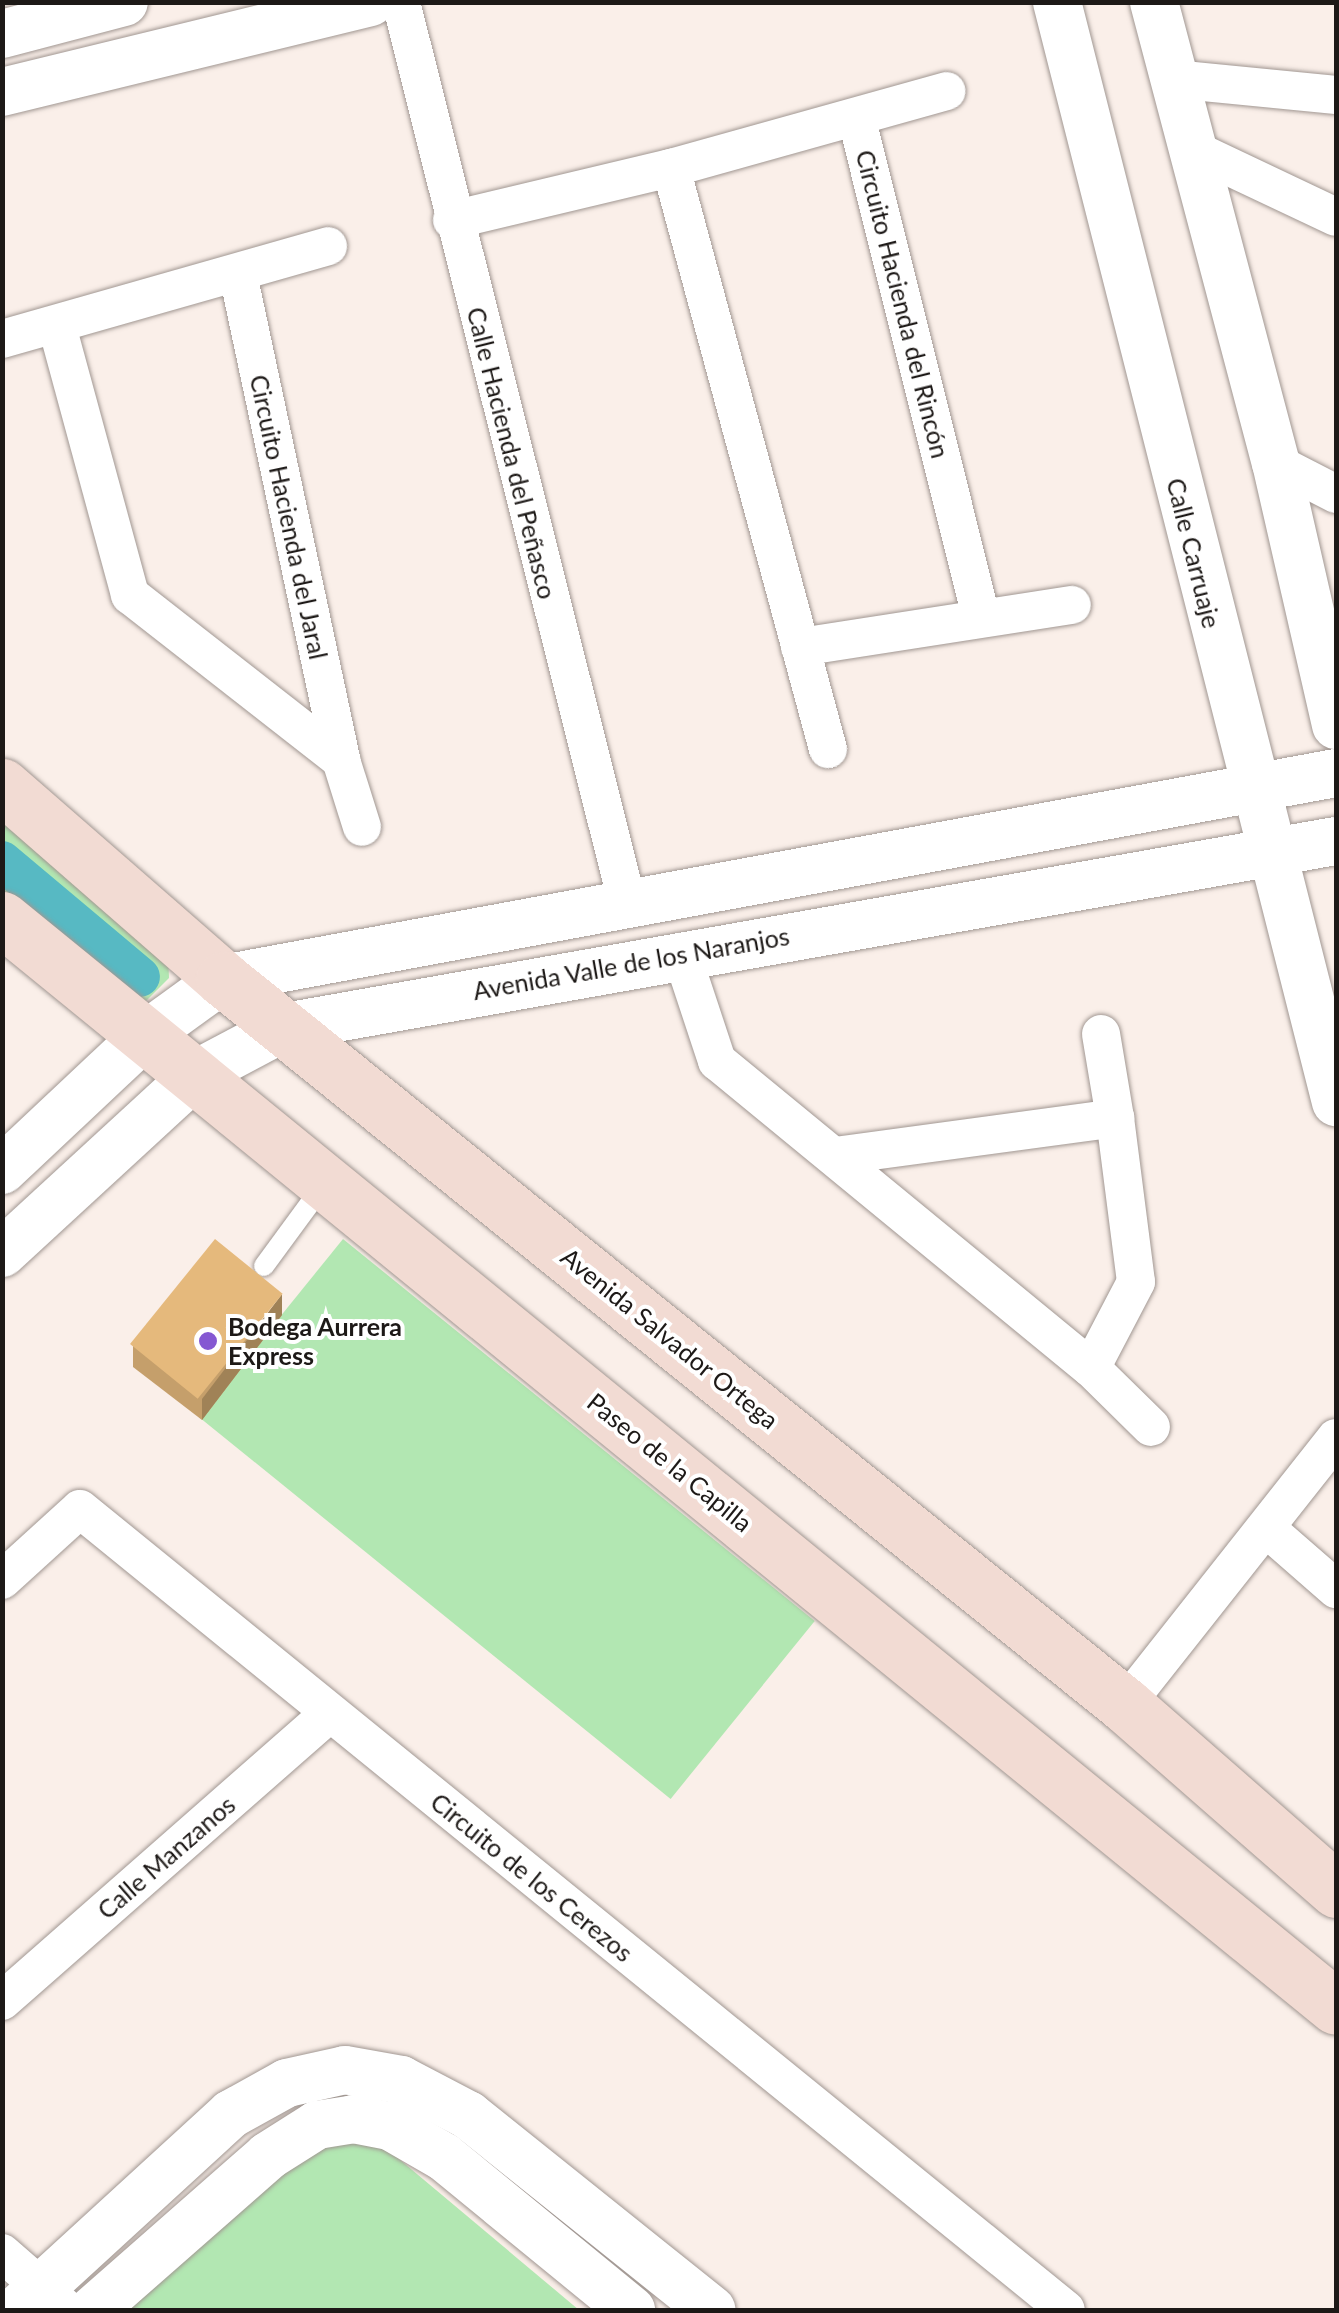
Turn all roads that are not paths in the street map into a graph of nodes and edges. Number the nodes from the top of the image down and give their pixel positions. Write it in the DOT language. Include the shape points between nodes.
graph roads {
  1 [pos="124,2"];
  2 [pos="370,2"];
  3 [pos="401,2"];
  4 [pos="1057,2"];
  5 [pos="1154,2"];
  6 [pos="2,34"];
  7 [pos="1173,79"];
  8 [pos="2,92"];
  9 [pos="946,92"];
  10 [pos="1336,95"];
  11 [pos="857,120"];
  12 [pos="1190,148"];
  13 [pos="671,168"];
  14 [pos="1336,217"];
  15 [pos="452,220"];
  16 [pos="328,246"];
  17 [pos="238,274"];
  18 [pos="57,326"];
  19 [pos="2,339"];
  20 [pos="1276,464"];
  21 [pos="1336,494"];
  22 [pos="1072,605"];
  23 [pos="980,616"];
  24 [pos="800,647"];
  25 [pos="1336,724"];
  26 [pos="828,749"];
  27 [pos="341,760"];
  28 [pos="1336,773"];
  29 [pos="2,786"];
  30 [pos="1254,791"];
  31 [pos="362,827"];
  32 [pos="978,840"];
  33 [pos="1336,840"];
  34 [pos="1269,851"];
  35 [pos="989,899"];
  36 [pos="628,902"];
  37 [pos="2,919"];
  38 [pos="682,952"];
  39 [pos="223,979"];
  40 [pos="286,1027"];
  41 [pos="147,1034"];
  42 [pos="1101,1034"];
  43 [pos="198,1074"];
  44 [pos="1336,1102"];
  45 [pos="1115,1118"];
  46 [pos="834,1156"];
  47 [pos="2,1170"];
  48 [pos="326,1181"];
  49 [pos="9,1235"];
  50 [pos="264,1266"];
  51 [pos="1090,1368"];
  52 [pos="1152,1427"];
  53 [pos="1336,1438"];
  54 [pos="1266,1528"];
  55 [pos="2,1580"];
  56 [pos="1336,1589"];
  57 [pos="1125,1705"];
  58 [pos="330,1712"];
  59 [pos="1336,1890"];
  60 [pos="2,2001"];
  61 [pos="1336,2007"];
  62 [pos="2,2252"];
  63 [pos="42,2303"];
  64 [pos="93,2310"];
  65 [pos="632,2310"];
  66 [pos="711,2310"];
  67 [pos="1066,2310"];
  1 -- 6 [label="street"];
  2 -- 8 [label="street"];
  3 -- 15 [label="street, Calle Hacienda del Peñasco"];
  4 -- 30 [label="street, Calle Carruaje"];
  5 -- 7 [label="street"];
  7 -- 10 [label="street"];
  7 -- 12 [label="street"];
  9 -- 11 [label="street"];
  11 -- 13 [label="street, Circuito Hacienda del Rincón"];
  11 -- 23 [label="street, Circuito Hacienda del Rincón"];
  12 -- 14 [label="street"];
  12 -- 20 [label="street"];
  13 -- 15 [label="street, Circuito Hacienda del Rincón"];
  13 -- 24 [label="street"];
  15 -- 36 [label="street, Calle Hacienda del Peñasco"];
  16 -- 17 [label="street"];
  17 -- 18 [label="street"];
  17 -- 27 [label="street, Circuito Hacienda del Jaral"];
  18 -- 19 [label="street"];
  18 -- 27 [label="street" via="130,596"];
  20 -- 21 [label="street"];
  20 -- 25 [label="street"];
  22 -- 23 [label="street"];
  23 -- 24 [label="street"];
  24 -- 26 [label="street"];
  27 -- 31 [label="street, Circuito Hacienda del Jaral"];
  28 -- 30 [label="street"];
  29 -- 39 [label="main road, Avenida Salvador Ortega"];
  30 -- 32 [label="street"];
  30 -- 34 [label="street, Calle Carruaje"];
  32 -- 35 [label="street"];
  32 -- 36 [label="street"];
  33 -- 34 [label="street, Avenida Valle de los Naranjos"];
  34 -- 35 [label="street, Avenida Valle de los Naranjos"];
  34 -- 44 [label="street, Calle Carruaje"];
  35 -- 38 [label="street, Avenida Valle de los Naranjos"];
  36 -- 39 [label="street"];
  37 -- 41 [label="main road, Paseo de la Capilla"];
  38 -- 40 [label="street, Avenida Valle de los Naranjos"];
  38 -- 46 [label="street" via="718,1061"];
  39 -- 40 [label="main road, Avenida Salvador Ortega"];
  39 -- 41 [label="street"];
  40 -- 43 [label="street, Avenida Valle de los Naranjos"];
  40 -- 57 [label="main road, Avenida Salvador Ortega"];
  41 -- 43 [label="main road, Paseo de la Capilla"];
  41 -- 47 [label="street"];
  42 -- 45 [label="street"];
  43 -- 48 [label="main road, Paseo de la Capilla"];
  43 -- 49 [label="street, Avenida Valle de los Naranjos"];
  45 -- 46 [label="street"];
  45 -- 51 [label="street" via="1136,1282"];
  46 -- 51 [label="street"];
  48 -- 50 [label="lane"];
  48 -- 61 [label="main road, Paseo de la Capilla"];
  51 -- 52 [label="street"];
  53 -- 54 [label="street"];
  54 -- 56 [label="street"];
  54 -- 57 [label="street"];
  55 -- 58 [label="street, Circuito de los Cerezos" via="80,1509"];
  57 -- 59 [label="main road, Avenida Salvador Ortega"];
  58 -- 60 [label="street, Calle Manzanos"];
  58 -- 67 [label="street, Circuito de los Cerezos"];
  62 -- 63 [label="street"];
  63 -- 66 [label="street" via="232,2114 287,2083 345,2070 401,2080 468,2116"];
  64 -- 65 [label="street" via="268,2156 316,2125 353,2119 390,2126 444,2157"];
}
